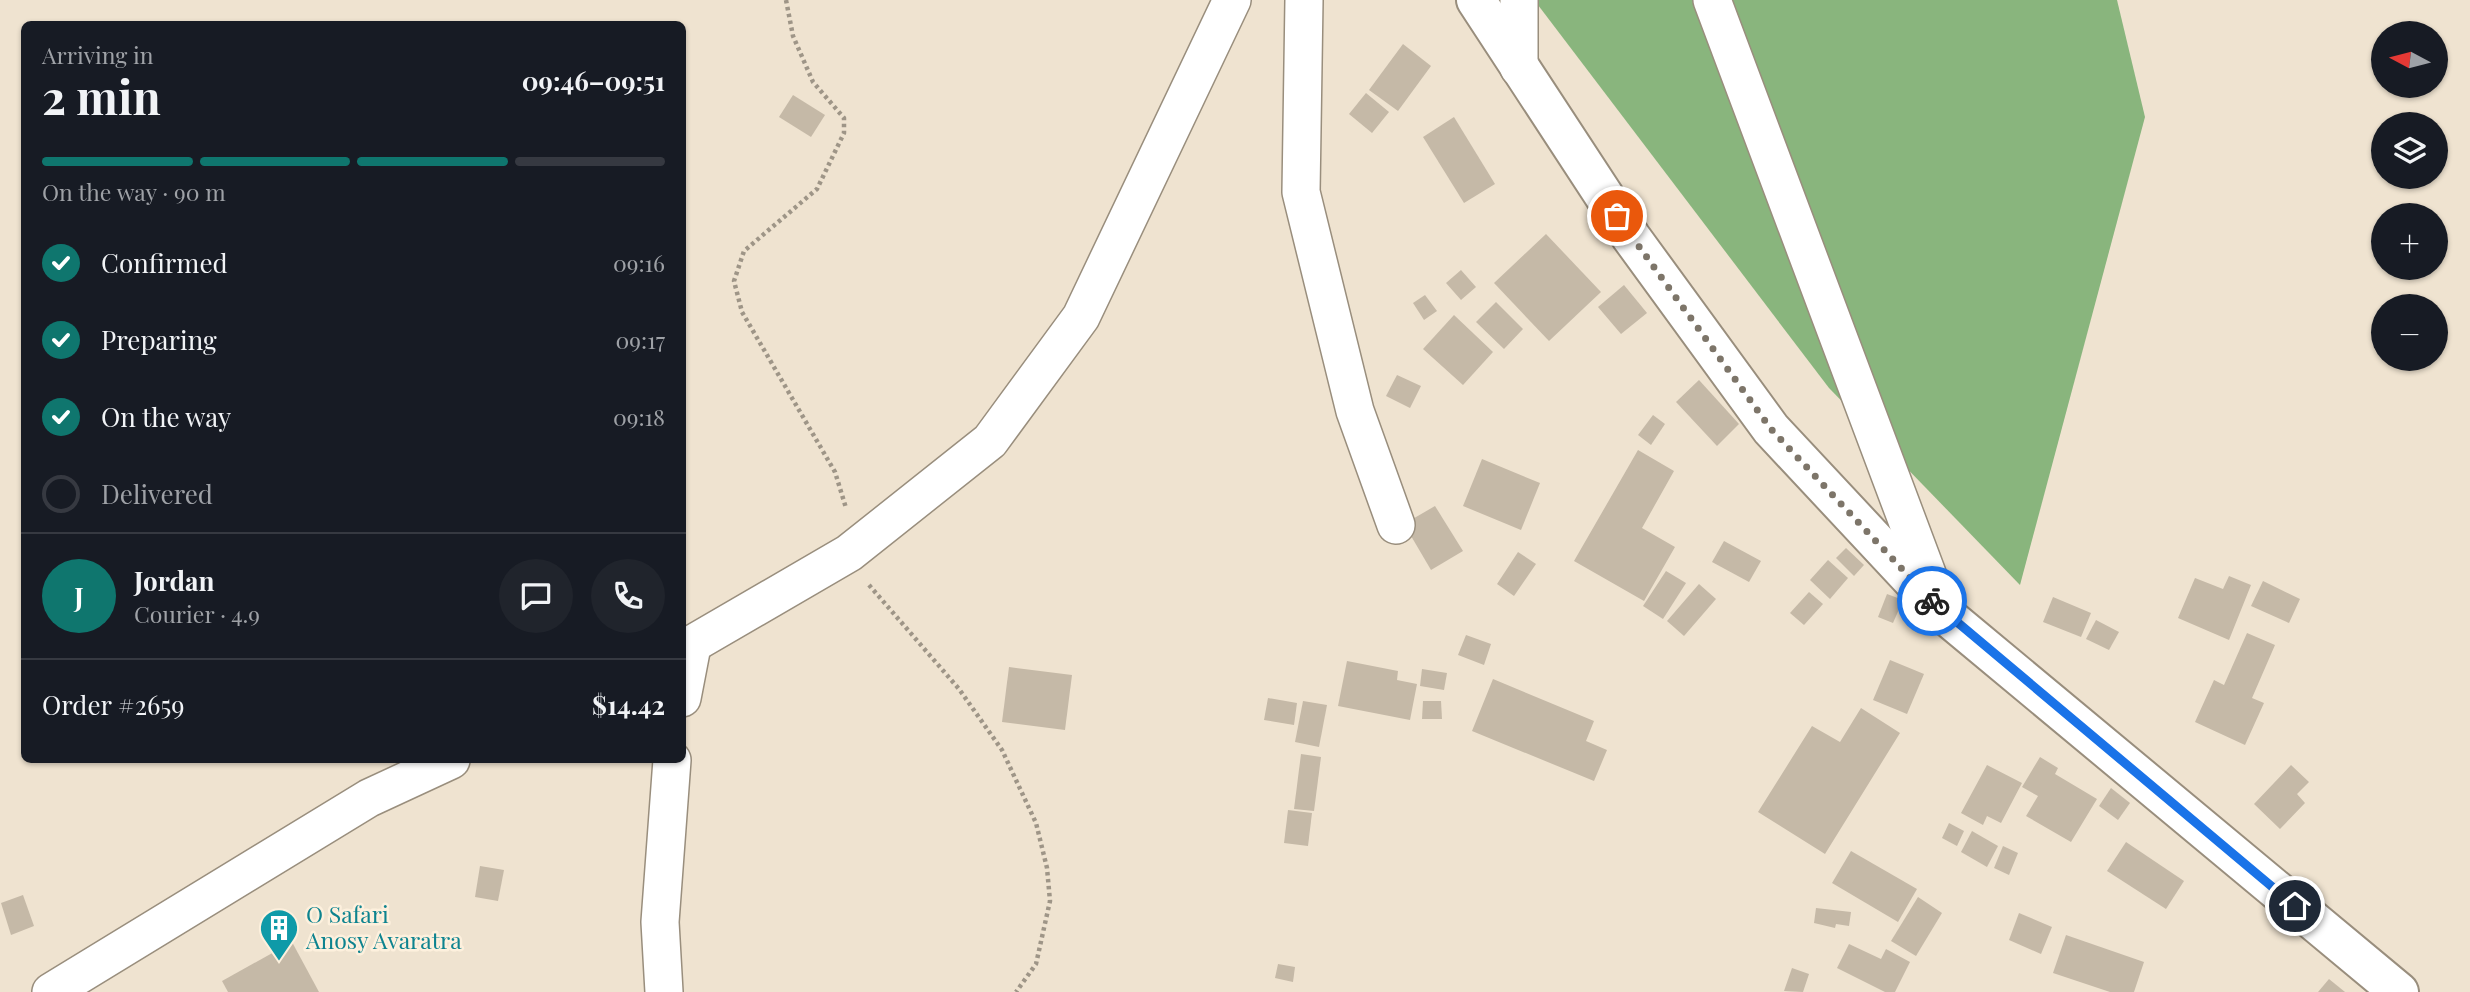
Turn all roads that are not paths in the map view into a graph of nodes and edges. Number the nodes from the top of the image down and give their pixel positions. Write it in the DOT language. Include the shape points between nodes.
graph roads {
  1 [pos="1232,0"];
  2 [pos="1304,0"];
  3 [pos="1476,0"];
  4 [pos="1519,0"];
  5 [pos="1712,0"];
  6 [pos="1519,68"];
  7 [pos="1396,525"];
  8 [pos="1942,612"];
  9 [pos="687,648"];
  10 [pos="445,763"];
  11 [pos="672,763"];
  12 [pos="51,992"];
  13 [pos="664,992"];
  14 [pos="2399,992"];
  1 -- 9 [label="street" via="1081,317 990,441 849,553"];
  2 -- 7 [label="street" via="1301,192 1355,411"];
  3 -- 6 [label="main road"];
  4 -- 6 [label="street"];
  5 -- 8 [label="street"];
  6 -- 8 [label="main road" via="1631,237 1771,429"];
  8 -- 14 [label="main road"];
  10 -- 12 [label="street" via="369,798"];
  11 -- 13 [label="street" via="660,922"];
}
